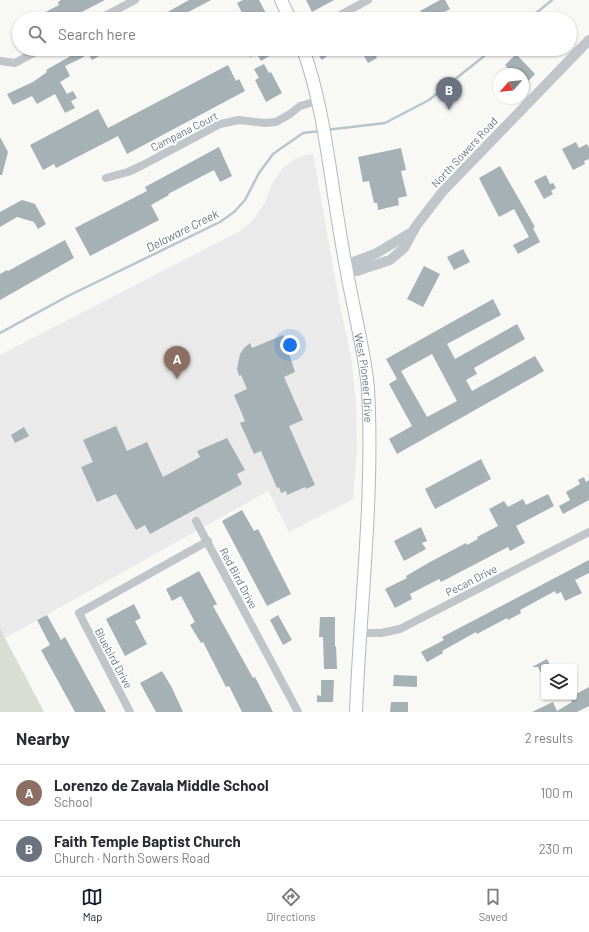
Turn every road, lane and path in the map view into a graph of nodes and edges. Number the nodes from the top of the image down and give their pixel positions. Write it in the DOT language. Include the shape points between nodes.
graph roads {
  1 [pos="135,0"];
  2 [pos="281,0"];
  3 [pos="368,0"];
  4 [pos="112,12"];
  5 [pos="287,12"];
  6 [pos="346,12"];
  7 [pos="589,40"];
  8 [pos="577,52"];
  9 [pos="28,56"];
  10 [pos="305,56"];
  11 [pos="573,56"];
  12 [pos="1,62"];
  13 [pos="318,105"];
  14 [pos="106,178"];
  15 [pos="345,265"];
  16 [pos="196,521"];
  17 [pos="589,532"];
  18 [pos="208,541"];
  19 [pos="79,613"];
  20 [pos="359,633"];
  21 [pos="130,712"];
  22 [pos="298,712"];
  23 [pos="356,712"];
  1 -- 4 [label="street"];
  2 -- 5 [label="main road"];
  3 -- 6 [label="street"];
  7 -- 8 [label="street, North Sowers Road"];
  9 -- 12 [label="street" via="15,63"];
  10 -- 13 [label="main road, West Pioneer Drive"];
  11 -- 15 [label="street, North Sowers Road" via="454,178 412,232 375,254"];
  13 -- 14 [label="street, Campana Court" via="300,106 276,122 239,120 220,124 141,166"];
  13 -- 15 [label="main road, West Pioneer Drive"];
  15 -- 20 [label="main road, West Pioneer Drive" via="366,369 369,412 370,467"];
  16 -- 18 [label="street"];
  17 -- 20 [label="street, Pecan Drive" via="400,629 381,633"];
  18 -- 19 [label="street, Red Bird Drive"];
  18 -- 22 [label="street, Red Bird Drive"];
  19 -- 21 [label="street, Bluebird Drive"];
  20 -- 23 [label="main road, West Pioneer Drive"];
}
